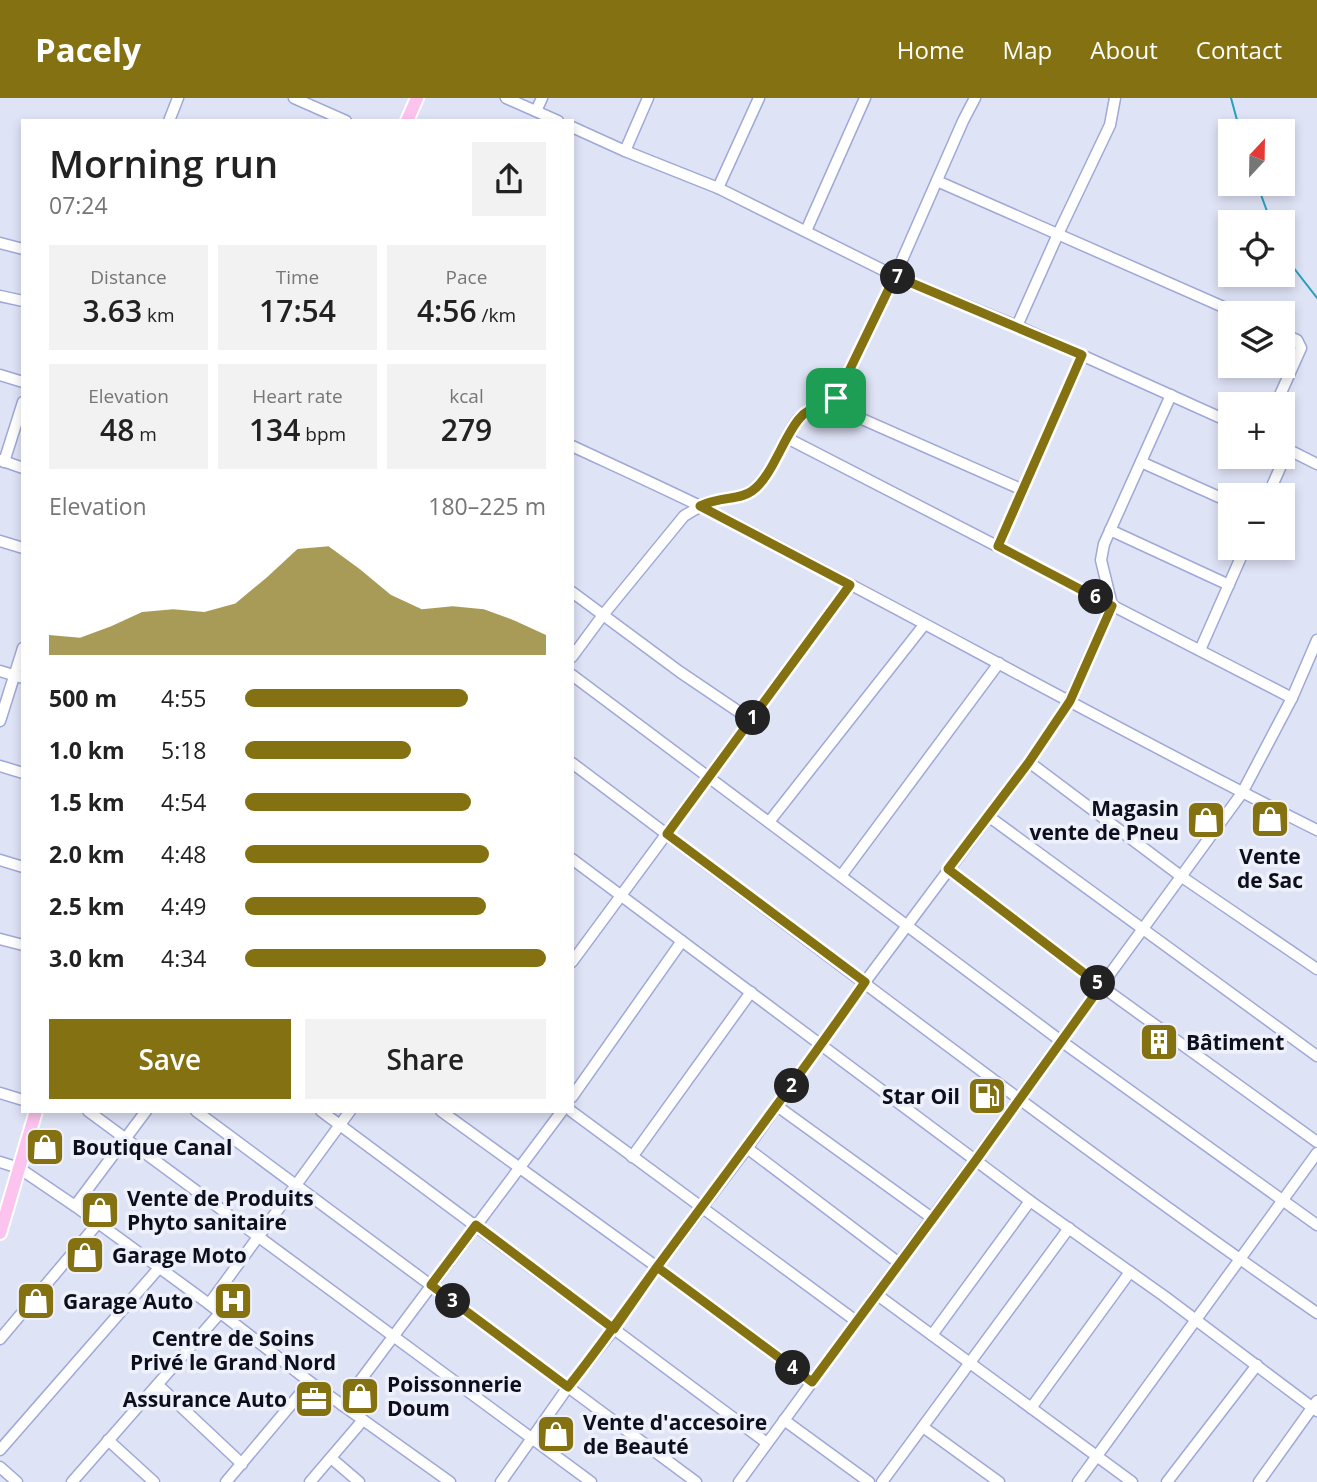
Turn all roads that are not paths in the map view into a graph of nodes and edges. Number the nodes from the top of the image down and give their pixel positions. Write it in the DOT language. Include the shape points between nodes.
graph roads {
  1 [pos="178,98"];
  2 [pos="295,98"];
  3 [pos="417,98"];
  4 [pos="506,98"];
  5 [pos="542,98"];
  6 [pos="648,98"];
  7 [pos="758,98"];
  8 [pos="865,98"];
  9 [pos="975,98"];
  10 [pos="1115,98"];
  11 [pos="536,111"];
  12 [pos="170,119"];
  13 [pos="342,119"];
  14 [pos="408,119"];
  15 [pos="554,119"];
  16 [pos="574,128"];
  17 [pos="625,151"];
  18 [pos="937,181"];
  19 [pos="718,188"];
  20 [pos="806,231"];
  21 [pos="1058,234"];
  22 [pos="0,243"];
  23 [pos="21,248"];
  24 [pos="895,276"];
  25 [pos="0,296"];
  26 [pos="21,301"];
  27 [pos="1218,305"];
  28 [pos="1017,326"];
  29 [pos="1295,339"];
  30 [pos="1082,355"];
  31 [pos="1295,361"];
  32 [pos="0,375"];
  33 [pos="21,381"];
  34 [pos="1171,395"];
  35 [pos="828,404"];
  36 [pos="21,408"];
  37 [pos="1218,417"];
  38 [pos="787,438"];
  39 [pos="574,447"];
  40 [pos="1295,454"];
  41 [pos="2,461"];
  42 [pos="1141,462"];
  43 [pos="1317,464"];
  44 [pos="21,467"];
  45 [pos="1023,490"];
  46 [pos="1218,497"];
  47 [pos="700,506"];
  48 [pos="1110,530"];
  49 [pos="0,541"];
  50 [pos="998,546"];
  51 [pos="21,547"];
  52 [pos="1240,560"];
  53 [pos="850,585"];
  54 [pos="1229,585"];
  55 [pos="574,593"];
  56 [pos="1112,606"];
  57 [pos="603,615"];
  58 [pos="924,625"];
  59 [pos="1317,640"];
  60 [pos="1200,650"];
  61 [pos="574,654"];
  62 [pos="999,663"];
  63 [pos="0,671"];
  64 [pos="574,676"];
  65 [pos="19,677"];
  66 [pos="1292,698"];
  67 [pos="1070,701"];
  68 [pos="751,720"];
  69 [pos="0,721"];
  70 [pos="1029,762"];
  71 [pos="574,764"];
  72 [pos="0,766"];
  73 [pos="21,772"];
  74 [pos="709,777"];
  75 [pos="1242,793"];
  76 [pos="988,816"];
  77 [pos="769,822"];
  78 [pos="1317,830"];
  79 [pos="667,834"];
  80 [pos="0,860"];
  81 [pos="574,860"];
  82 [pos="21,866"];
  83 [pos="948,869"];
  84 [pos="841,876"];
  85 [pos="1182,877"];
  86 [pos="622,895"];
  87 [pos="908,926"];
  88 [pos="1143,929"];
  89 [pos="0,939"];
  90 [pos="682,941"];
  91 [pos="21,944"];
  92 [pos="574,959"];
  93 [pos="1317,969"];
  94 [pos="865,982"];
  95 [pos="1101,986"];
  96 [pos="751,992"];
  97 [pos="1060,1041"];
  98 [pos="822,1045"];
  99 [pos="1317,1056"];
  100 [pos="0,1093"];
  101 [pos="574,1094"];
  102 [pos="21,1099"];
  103 [pos="1020,1099"];
  104 [pos="777,1106"];
  105 [pos="35,1113"];
  106 [pos="91,1113"];
  107 [pos="144,1113"];
  108 [pos="199,1113"];
  109 [pos="324,1113"];
  110 [pos="349,1113"];
  111 [pos="444,1113"];
  112 [pos="561,1113"];
  113 [pos="574,1113"];
  114 [pos="340,1125"];
  115 [pos="125,1139"];
  116 [pos="1317,1142"];
  117 [pos="747,1148"];
  118 [pos="1317,1153"];
  119 [pos="632,1157"];
  120 [pos="976,1160"];
  121 [pos="0,1162"];
  122 [pos="19,1168"];
  123 [pos="519,1169"];
  124 [pos="296,1185"];
  125 [pos="1030,1201"];
  126 [pos="1283,1201"];
  127 [pos="75,1206"];
  128 [pos="702,1208"];
  129 [pos="932,1218"];
  130 [pos="98,1223"];
  131 [pos="476,1225"];
  132 [pos="1317,1225"];
  133 [pos="1069,1228"];
  134 [pos="0,1233"];
  135 [pos="258,1237"];
  136 [pos="1240,1259"];
  137 [pos="899,1263"];
  138 [pos="657,1267"];
  139 [pos="159,1268"];
  140 [pos="1130,1272"];
  141 [pos="431,1285"];
  142 [pos="876,1294"];
  143 [pos="209,1304"];
  144 [pos="220,1313"];
  145 [pos="1317,1313"];
  146 [pos="1196,1320"];
  147 [pos="856,1321"];
  148 [pos="614,1329"];
  149 [pos="932,1335"];
  150 [pos="393,1336"];
  151 [pos="0,1339"];
  152 [pos="970,1363"];
  153 [pos="1257,1365"];
  154 [pos="310,1382"];
  155 [pos="812,1382"];
  156 [pos="158,1385"];
  157 [pos="568,1387"];
  158 [pos="342,1405"];
  159 [pos="1315,1407"];
  160 [pos="1031,1408"];
  161 [pos="363,1420"];
  162 [pos="784,1420"];
  163 [pos="923,1427"];
  164 [pos="532,1438"];
  165 [pos="108,1440"];
  166 [pos="768,1443"];
  167 [pos="0,1450"];
  168 [pos="1097,1457"];
  169 [pos="331,1458"];
  170 [pos="242,1464"];
  171 [pos="0,1467"];
  172 [pos="17,1482"];
  173 [pos="72,1482"];
  174 [pos="154,1482"];
  175 [pos="226,1482"];
  176 [pos="310,1482"];
  177 [pos="359,1482"];
  178 [pos="450,1482"];
  179 [pos="501,1482"];
  180 [pos="592,1482"];
  181 [pos="696,1482"];
  182 [pos="740,1482"];
  183 [pos="869,1482"];
  184 [pos="882,1482"];
  185 [pos="999,1482"];
  186 [pos="1078,1482"];
  187 [pos="1132,1482"];
  188 [pos="1167,1482"];
  189 [pos="1259,1482"];
  1 -- 12 [label="street"];
  2 -- 13 [label="street"];
  3 -- 14 [label="main road"];
  4 -- 11 [label="street"];
  5 -- 11 [label="street"];
  6 -- 17 [label="street"];
  7 -- 19 [label="street"];
  8 -- 20 [label="street"];
  9 -- 18 [label="street"];
  10 -- 21 [label="street" via="1110,125"];
  11 -- 15 [label="street"];
  16 -- 17 [label="street"];
  17 -- 19 [label="street"];
  18 -- 21 [label="street"];
  18 -- 24 [label="street"];
  19 -- 20 [label="street"];
  20 -- 24 [label="street"];
  21 -- 27 [label="street"];
  21 -- 28 [label="street"];
  22 -- 23 [label="street"];
  24 -- 28 [label="street"];
  24 -- 35 [label="street" via="836,398"];
  25 -- 26 [label="street"];
  28 -- 30 [label="street"];
  29 -- 31 [label="street" via="1301,348"];
  30 -- 34 [label="street"];
  30 -- 45 [label="street"];
  32 -- 33 [label="street"];
  34 -- 37 [label="street"];
  34 -- 42 [label="street"];
  35 -- 38 [label="street" via="799,418"];
  35 -- 45 [label="street"];
  36 -- 41 [label="street"];
  38 -- 47 [label="street" via="753,491"];
  38 -- 50 [label="street"];
  39 -- 47 [label="street"];
  40 -- 43 [label="street"];
  41 -- 44 [label="street"];
  42 -- 46 [label="street"];
  42 -- 48 [label="street"];
  45 -- 50 [label="street"];
  47 -- 53 [label="street"];
  47 -- 57 [label="street" via="684,516"];
  48 -- 54 [label="street"];
  48 -- 56 [label="street" via="1101,560"];
  49 -- 51 [label="street"];
  50 -- 56 [label="street"];
  52 -- 54 [label="street"];
  53 -- 58 [label="street"];
  53 -- 68 [label="street"];
  54 -- 60 [label="street"];
  55 -- 57 [label="street"];
  56 -- 60 [label="street"];
  56 -- 67 [label="street"];
  57 -- 61 [label="street"];
  57 -- 68 [label="street"];
  58 -- 62 [label="street"];
  58 -- 77 [label="street"];
  59 -- 66 [label="street"];
  60 -- 66 [label="street"];
  62 -- 67 [label="street"];
  62 -- 84 [label="street"];
  63 -- 65 [label="street"];
  64 -- 74 [label="street"];
  65 -- 69 [label="street"];
  66 -- 75 [label="street"];
  67 -- 70 [label="street"];
  67 -- 75 [label="street"];
  68 -- 74 [label="street"];
  70 -- 76 [label="street"];
  70 -- 85 [label="street"];
  71 -- 79 [label="street"];
  72 -- 73 [label="street"];
  74 -- 77 [label="street"];
  74 -- 79 [label="street"];
  75 -- 78 [label="street"];
  75 -- 85 [label="street"];
  76 -- 83 [label="street"];
  76 -- 88 [label="street"];
  77 -- 84 [label="street"];
  79 -- 86 [label="street"];
  79 -- 94 [label="street"];
  80 -- 82 [label="street"];
  81 -- 86 [label="street"];
  83 -- 87 [label="street"];
  83 -- 95 [label="street"];
  84 -- 87 [label="street"];
  85 -- 88 [label="street"];
  85 -- 93 [label="street"];
  86 -- 90 [label="street"];
  86 -- 92 [label="street"];
  87 -- 94 [label="street"];
  87 -- 97 [label="street"];
  88 -- 95 [label="street"];
  88 -- 99 [label="street"];
  89 -- 91 [label="street"];
  90 -- 96 [label="street"];
  90 -- 101 [label="street"];
  94 -- 98 [label="street"];
  94 -- 103 [label="street"];
  95 -- 97 [label="street"];
  95 -- 116 [label="street"];
  96 -- 98 [label="street"];
  96 -- 119 [label="street"];
  97 -- 103 [label="street"];
  97 -- 126 [label="street"];
  98 -- 104 [label="street"];
  98 -- 120 [label="street"];
  100 -- 102 [label="street"];
  103 -- 120 [label="street"];
  103 -- 136 [label="street"];
  104 -- 117 [label="street"];
  104 -- 129 [label="street"];
  105 -- 122 [label="main road"];
  106 -- 115 [label="street"];
  107 -- 115 [label="street"];
  108 -- 124 [label="street"];
  109 -- 114 [label="street"];
  110 -- 114 [label="street"];
  111 -- 123 [label="street"];
  112 -- 123 [label="street"];
  113 -- 119 [label="street"];
  114 -- 124 [label="street"];
  114 -- 131 [label="street"];
  115 -- 127 [label="street"];
  115 -- 135 [label="street"];
  117 -- 128 [label="street"];
  117 -- 137 [label="street"];
  118 -- 126 [label="street"];
  119 -- 128 [label="street"];
  120 -- 125 [label="street"];
  120 -- 129 [label="street"];
  121 -- 122 [label="street"];
  122 -- 127 [label="street"];
  122 -- 134 [label="main road"];
  123 -- 131 [label="street"];
  123 -- 138 [label="street"];
  124 -- 135 [label="street"];
  124 -- 141 [label="street"];
  125 -- 133 [label="street"];
  125 -- 149 [label="street"];
  126 -- 132 [label="street"];
  126 -- 136 [label="street"];
  127 -- 130 [label="street"];
  128 -- 138 [label="street"];
  128 -- 147 [label="street"];
  129 -- 137 [label="street"];
  130 -- 139 [label="street"];
  130 -- 151 [label="street"];
  131 -- 141 [label="street"];
  131 -- 148 [label="street"];
  133 -- 140 [label="street"];
  133 -- 152 [label="street"];
  135 -- 143 [label="street"];
  135 -- 150 [label="street"];
  136 -- 145 [label="street"];
  136 -- 146 [label="street"];
  137 -- 142 [label="street"];
  138 -- 148 [label="street"];
  138 -- 155 [label="street"];
  139 -- 143 [label="street"];
  139 -- 167 [label="street"];
  140 -- 146 [label="street"];
  140 -- 160 [label="street"];
  141 -- 150 [label="street"];
  141 -- 157 [label="street"];
  142 -- 147 [label="street"];
  142 -- 149 [label="street"];
  143 -- 144 [label="street"];
  144 -- 154 [label="street"];
  144 -- 156 [label="street"];
  146 -- 153 [label="street"];
  146 -- 168 [label="street"];
  147 -- 155 [label="street"];
  148 -- 157 [label="street"];
  148 -- 166 [label="street"];
  149 -- 152 [label="street"];
  150 -- 158 [label="street"];
  150 -- 164 [label="street"];
  152 -- 160 [label="street"];
  152 -- 163 [label="street"];
  153 -- 159 [label="street"];
  153 -- 188 [label="street"];
  154 -- 158 [label="street"];
  154 -- 170 [label="street"];
  155 -- 162 [label="street"];
  156 -- 165 [label="street"];
  156 -- 170 [label="street"];
  157 -- 164 [label="street"];
  157 -- 181 [label="street"];
  158 -- 161 [label="street"];
  159 -- 189 [label="street"];
  160 -- 168 [label="street"];
  161 -- 169 [label="street"];
  161 -- 178 [label="street"];
  162 -- 166 [label="street"];
  162 -- 183 [label="street"];
  163 -- 184 [label="street"];
  163 -- 185 [label="street"];
  164 -- 179 [label="street"];
  164 -- 180 [label="street"];
  165 -- 173 [label="street"];
  165 -- 174 [label="street"];
  166 -- 182 [label="street"];
  168 -- 186 [label="street"];
  168 -- 187 [label="street"];
  169 -- 176 [label="street"];
  169 -- 177 [label="street"];
  170 -- 175 [label="street"];
  171 -- 172 [label="street"];
}
